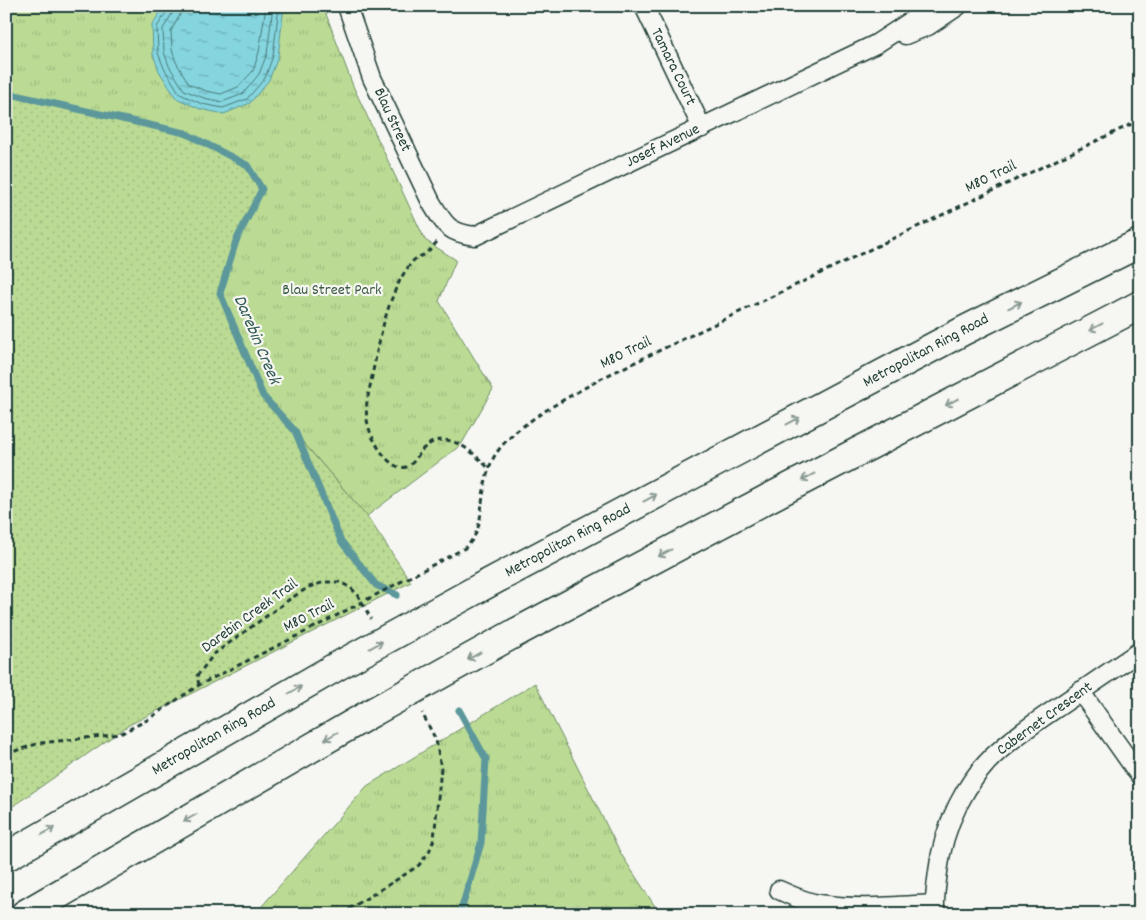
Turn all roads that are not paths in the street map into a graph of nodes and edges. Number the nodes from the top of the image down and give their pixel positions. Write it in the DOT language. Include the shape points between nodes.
graph roads {
  1 [pos="347,6"];
  2 [pos="644,6"];
  3 [pos="934,6"];
  4 [pos="955,7"];
  5 [pos="876,44"];
  6 [pos="702,128"];
  7 [pos="449,229"];
  8 [pos="1140,243"];
  9 [pos="1140,305"];
  10 [pos="1140,651"];
  11 [pos="1080,691"];
  12 [pos="1140,776"];
  13 [pos="6,857"];
  14 [pos="779,890"];
  15 [pos="935,909"];
  16 [pos="25,914"];
  1 -- 7 [label="street, Blau Street" via="372,78 431,202"];
  2 -- 6 [label="street, Tamara Court"];
  3 -- 5 [label="street, Josef Avenue"];
  4 -- 5 [label="street, Josef Avenue" via="928,26"];
  5 -- 6 [label="street, Josef Avenue"];
  6 -- 7 [label="street, Josef Avenue" via="475,236"];
  13 -- 8 [label="highway, Metropolitan Ring Road, one-way, bridge" via="483,586 965,330"];
  9 -- 16 [label="highway, one-way, bridge" via="517,632"];
  10 -- 11 [label="street, Cabernet Crescent"];
  11 -- 12 [label="street"];
  11 -- 15 [label="street, Cabernet Crescent" via="1025,730 978,773 948,827 940,856"];
  14 -- 15 [label="street" via="817,904"];
}
